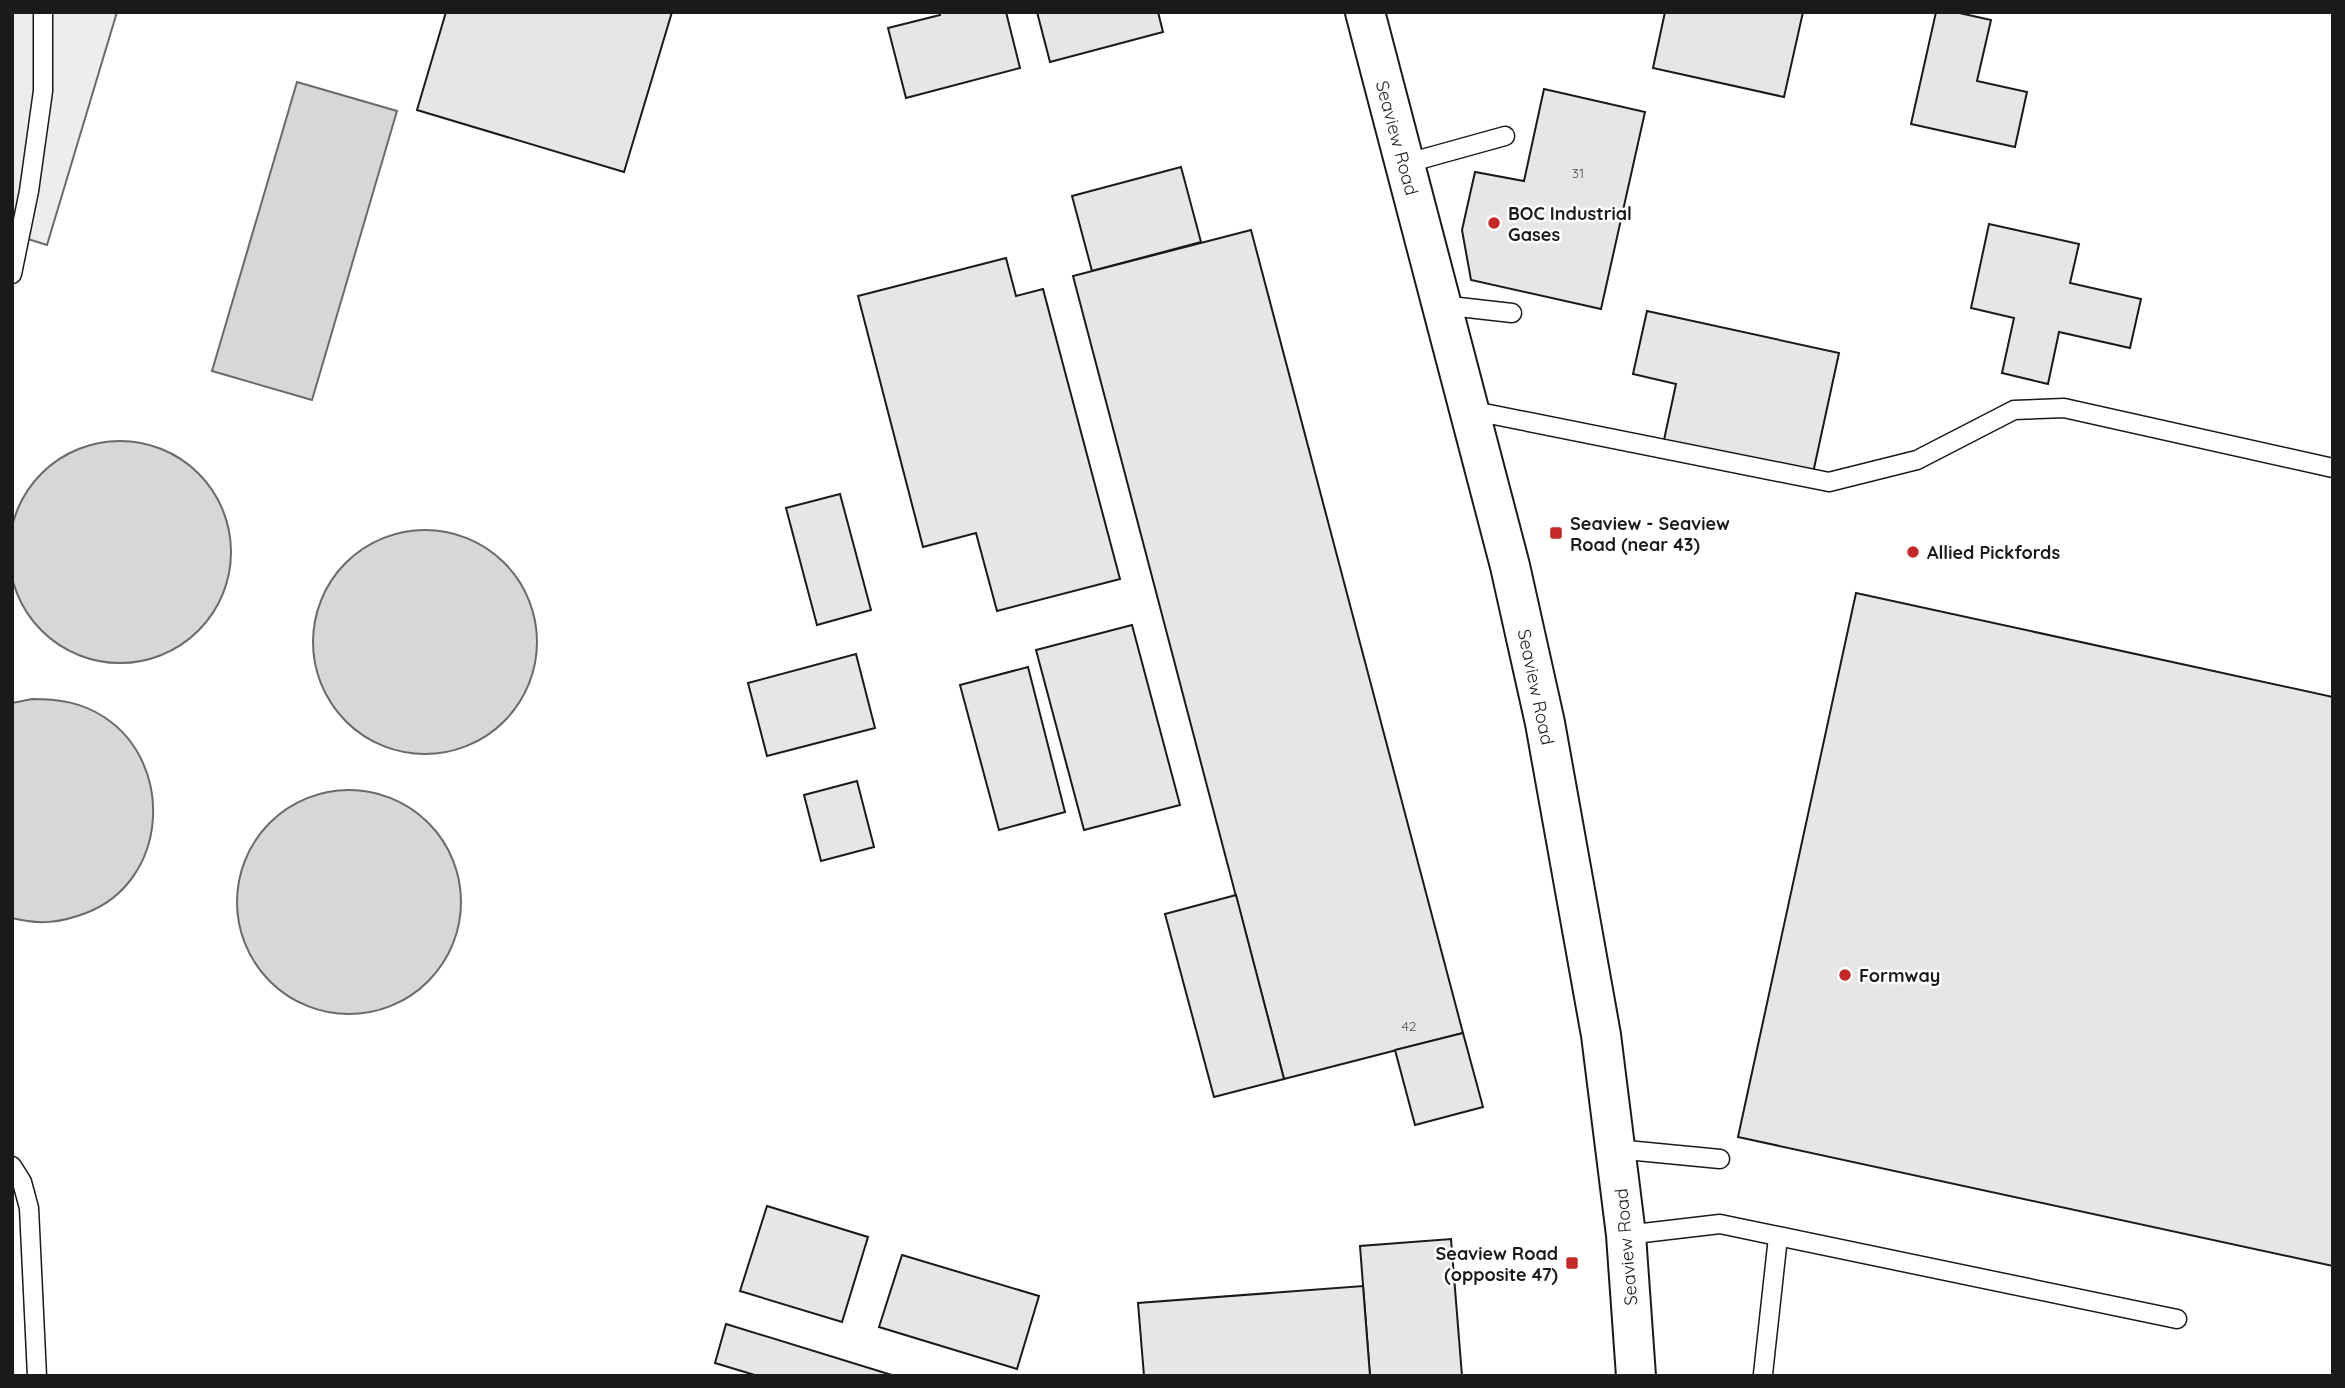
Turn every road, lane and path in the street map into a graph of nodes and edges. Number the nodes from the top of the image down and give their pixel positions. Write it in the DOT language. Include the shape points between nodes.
graph roads {
  1 [pos="43,12"];
  2 [pos="1365,12"];
  3 [pos="1505,136"];
  4 [pos="1404,164"];
  5 [pos="12,274"];
  6 [pos="1441,305"];
  7 [pos="1512,313"];
  8 [pos="1468,410"];
  9 [pos="2333,468"];
  10 [pos="1616,1149"];
  11 [pos="1720,1159"];
  12 [pos="12,1166"];
  13 [pos="1626,1235"];
  14 [pos="1778,1237"];
  15 [pos="2177,1319"];
  16 [pos="1763,1374"];
  17 [pos="37,1376"];
  18 [pos="1636,1376"];
  1 -- 5 [label="lane" via="43,91"];
  2 -- 4 [label="main road, Seaview Road"];
  3 -- 4 [label="lane"];
  4 -- 6 [label="main road, Seaview Road"];
  6 -- 7 [label="lane"];
  6 -- 8 [label="main road, Seaview Road"];
  8 -- 9 [label="lane" via="1829,482 1917,460 2014,410 2064,408"];
  8 -- 10 [label="main road, Seaview Road" via="1510,566 1545,723 1601,1035"];
  10 -- 11 [label="lane"];
  10 -- 13 [label="main road, Seaview Road"];
  12 -- 17 [label="lane" via="29,1208"];
  13 -- 14 [label="lane" via="1720,1224"];
  13 -- 18 [label="main road, Seaview Road"];
  14 -- 15 [label="lane"];
  14 -- 16 [label="lane"];
}
